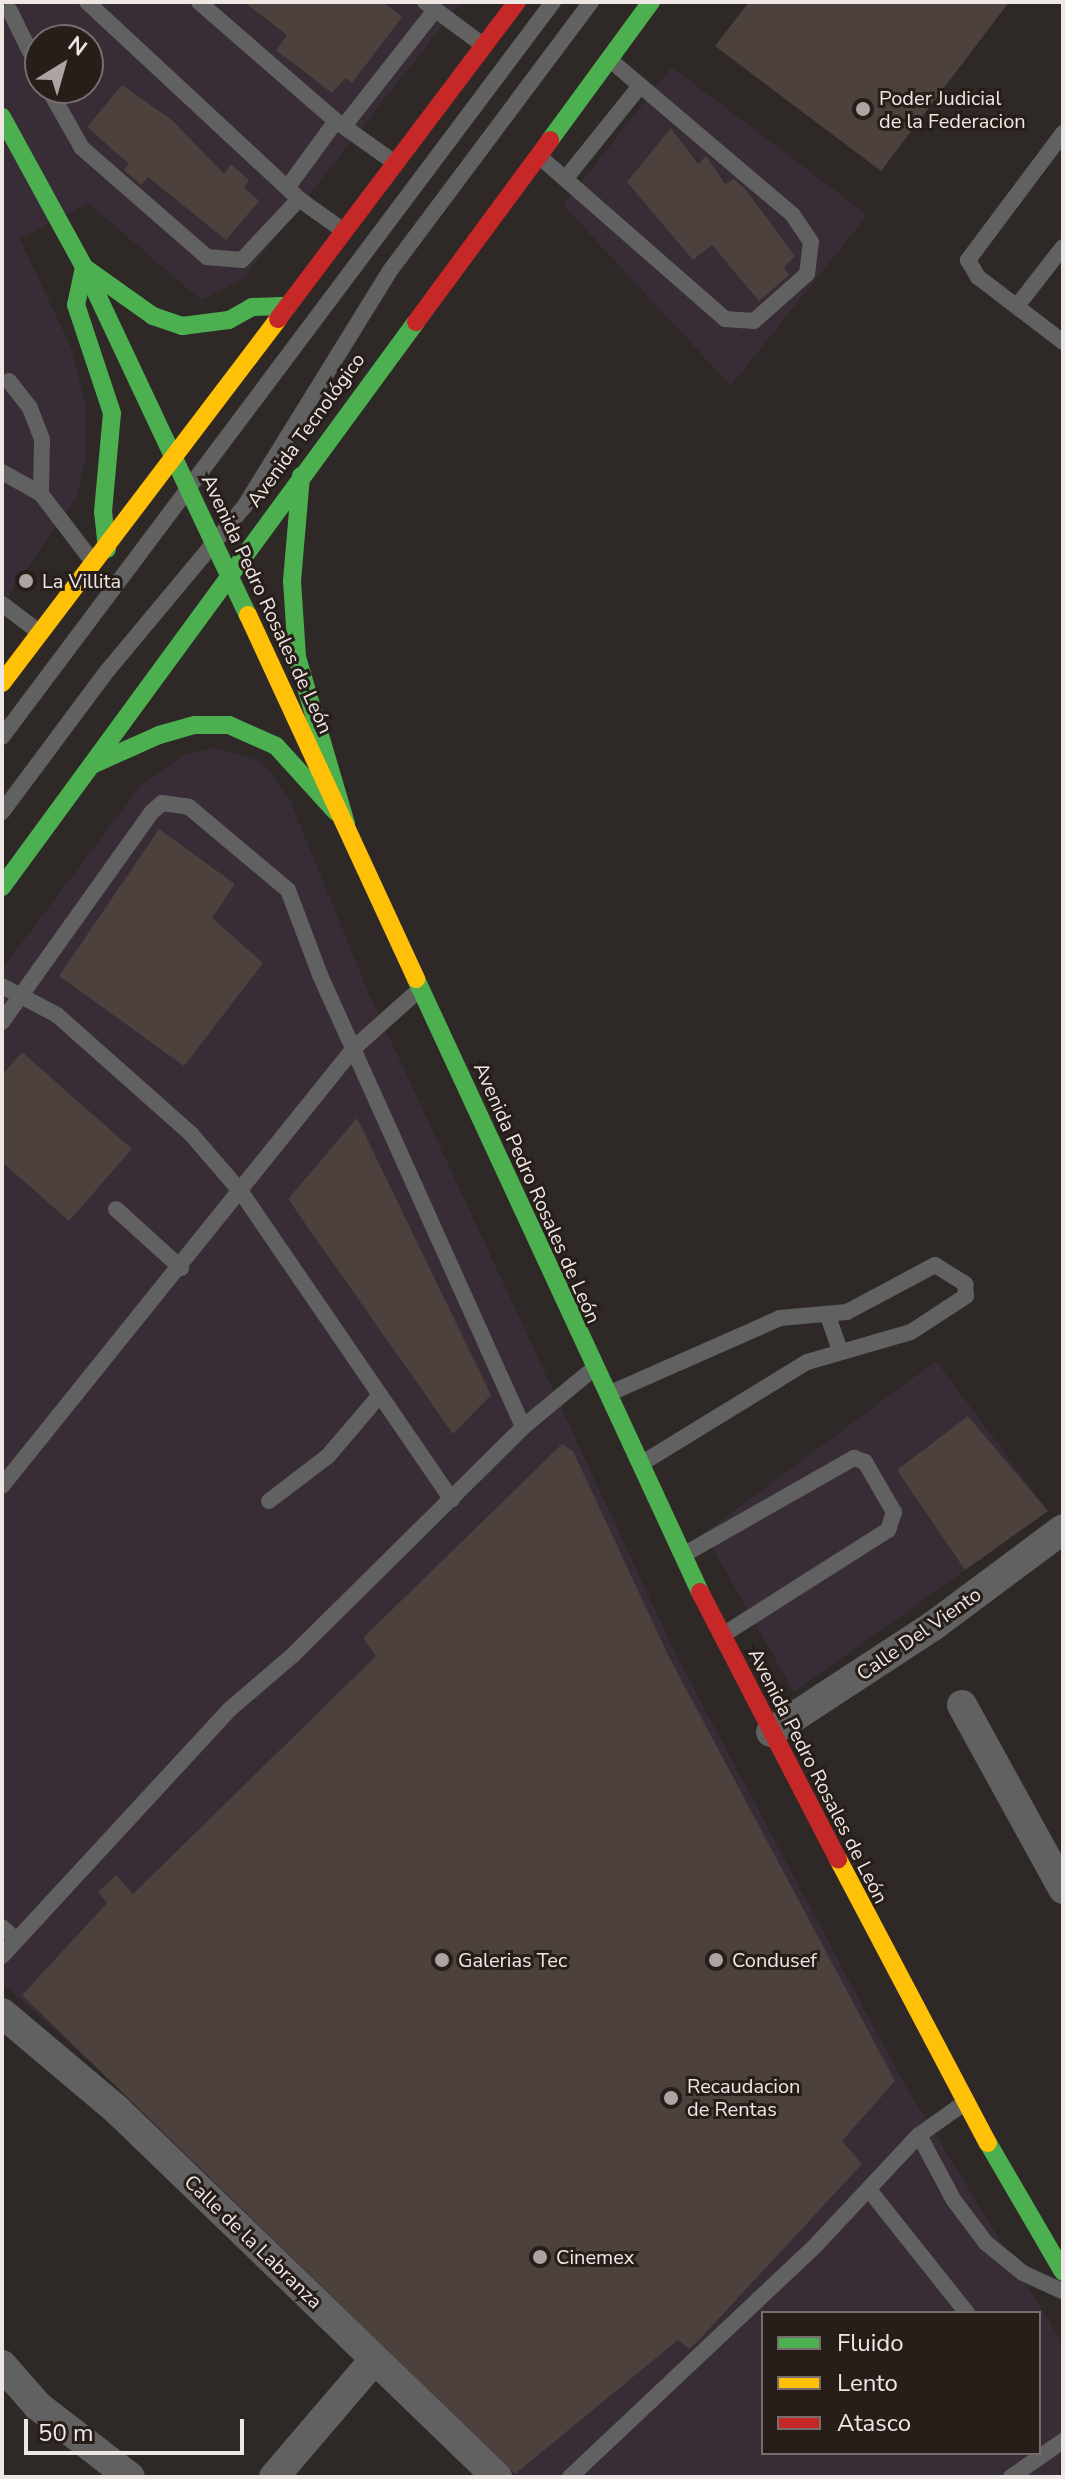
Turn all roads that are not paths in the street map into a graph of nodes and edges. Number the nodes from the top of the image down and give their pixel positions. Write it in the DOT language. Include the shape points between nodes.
graph roads {
  1 [pos="87,2"];
  2 [pos="199,2"];
  3 [pos="517,2"];
  4 [pos="553,2"];
  5 [pos="591,2"];
  6 [pos="651,2"];
  7 [pos="430,6"];
  8 [pos="11,10"];
  9 [pos="24,38"];
  10 [pos="484,46"];
  11 [pos="608,57"];
  12 [pos="640,86"];
  13 [pos="57,104"];
  14 [pos="2,117"];
  15 [pos="340,124"];
  16 [pos="1063,133"];
  17 [pos="515,151"];
  18 [pos="535,153"];
  19 [pos="396,164"];
  20 [pos="566,178"];
  21 [pos="294,191"];
  22 [pos="489,216"];
  23 [pos="344,232"];
  24 [pos="1063,247"];
  25 [pos="84,267"];
  26 [pos="288,306"];
  27 [pos="1017,306"];
  28 [pos="1063,342"];
  29 [pos="4,380"];
  30 [pos="174,458"];
  31 [pos="2,472"];
  32 [pos="301,476"];
  33 [pos="190,492"];
  34 [pos="41,494"];
  35 [pos="216,545"];
  36 [pos="101,556"];
  37 [pos="228,571"];
  38 [pos="2,604"];
  39 [pos="40,633"];
  40 [pos="2,683"];
  41 [pos="2,737"];
  42 [pos="92,765"];
  43 [pos="2,812"];
  44 [pos="346,824"];
  45 [pos="2,887"];
  46 [pos="2,986"];
  47 [pos="421,989"];
  48 [pos="21,997"];
  49 [pos="2,1022"];
  50 [pos="354,1048"];
  51 [pos="241,1192"];
  52 [pos="116,1209"];
  53 [pos="181,1268"];
  54 [pos="828,1316"];
  55 [pos="839,1348"];
  56 [pos="592,1370"];
  57 [pos="380,1395"];
  58 [pos="603,1396"];
  59 [pos="523,1427"];
  60 [pos="638,1466"];
  61 [pos="2,1486"];
  62 [pos="452,1500"];
  63 [pos="269,1501"];
  64 [pos="1063,1529"];
  65 [pos="682,1556"];
  66 [pos="721,1636"];
  67 [pos="962,1705"];
  68 [pos="771,1732"];
  69 [pos="1062,1885"];
  70 [pos="2,1927"];
  71 [pos="16,1940"];
  72 [pos="2,1956"];
  73 [pos="2,2013"];
  74 [pos="964,2103"];
  75 [pos="919,2135"];
  76 [pos="870,2191"];
  77 [pos="1063,2272"];
  78 [pos="1063,2291"];
  79 [pos="965,2311"];
  80 [pos="374,2360"];
  81 [pos="2,2365"];
  82 [pos="1063,2441"];
  83 [pos="130,2477"];
  84 [pos="274,2477"];
  85 [pos="497,2477"];
  86 [pos="570,2477"];
  87 [pos="1011,2477"];
  1 -- 21 [label="lane"];
  2 -- 15 [label="lane"];
  3 -- 10 [label="main road"];
  4 -- 33 [label="lane"];
  5 -- 35 [label="lane" via="372,297 286,442"];
  6 -- 11 [label="main road, Avenida Tecnológico"];
  7 -- 10 [label="lane"];
  7 -- 15 [label="lane"];
  8 -- 9 [label="lane"];
  10 -- 19 [label="main road"];
  11 -- 12 [label="lane"];
  11 -- 18 [label="main road, Avenida Tecnológico"];
  12 -- 20 [label="lane"];
  12 -- 20 [label="lane" via="799,221 811,242 807,274 754,321 735,323"];
  13 -- 21 [label="lane" via="82,148 207,257 242,260"];
  14 -- 25 [label="main road, Avenida Pedro Rosales de León"];
  15 -- 19 [label="lane"];
  15 -- 21 [label="lane"];
  16 -- 27 [label="lane" via="968,260 969,269"];
  17 -- 22 [label="main road"];
  18 -- 20 [label="lane"];
  18 -- 22 [label="main road, Avenida Tecnológico"];
  19 -- 23 [label="main road"];
  21 -- 23 [label="lane"];
  22 -- 32 [label="main road, Avenida Tecnológico"];
  23 -- 26 [label="main road"];
  24 -- 27 [label="lane"];
  25 -- 26 [label="main road" via="153,316 182,326 229,320 252,307"];
  25 -- 30 [label="main road, Avenida Pedro Rosales de León"];
  25 -- 36 [label="main road" via="76,305 112,413"];
  26 -- 30 [label="main road"];
  27 -- 28 [label="lane"];
  29 -- 34 [label="lane" via="30,408 42,440"];
  30 -- 33 [label="main road, Avenida Pedro Rosales de León"];
  30 -- 36 [label="main road"];
  31 -- 34 [label="lane"];
  32 -- 37 [label="main road, Avenida Tecnológico"];
  32 -- 44 [label="main road" via="292,581 297,657"];
  33 -- 35 [label="main road, Avenida Pedro Rosales de León"];
  33 -- 41 [label="lane"];
  34 -- 36 [label="lane"];
  35 -- 37 [label="main road, Avenida Pedro Rosales de León"];
  35 -- 43 [label="lane" via="108,670"];
  36 -- 39 [label="main road"];
  37 -- 42 [label="main road, Avenida Tecnológico"];
  37 -- 44 [label="main road, Avenida Pedro Rosales de León"];
  38 -- 39 [label="lane"];
  39 -- 40 [label="main road"];
  42 -- 44 [label="main road" via="159,735 195,725 229,725 283,752"];
  42 -- 45 [label="main road, Avenida Tecnológico"];
  44 -- 47 [label="main road, Avenida Pedro Rosales de León"];
  46 -- 48 [label="lane"];
  47 -- 50 [label="lane"];
  47 -- 56 [label="main road, Avenida Pedro Rosales de León"];
  48 -- 49 [label="lane"];
  48 -- 50 [label="lane" via="152,812 176,803 281,880"];
  48 -- 51 [label="lane" via="57,1015 191,1134"];
  50 -- 51 [label="lane"];
  50 -- 59 [label="lane"];
  51 -- 53 [label="lane"];
  51 -- 57 [label="lane"];
  52 -- 53 [label="lane"];
  53 -- 61 [label="lane"];
  54 -- 55 [label="lane"];
  54 -- 55 [label="lane" via="862,1305 935,1265 968,1291 911,1332"];
  54 -- 58 [label="lane" via="780,1318"];
  55 -- 60 [label="lane" via="713,1414"];
  56 -- 58 [label="main road, Avenida Pedro Rosales de León"];
  56 -- 59 [label="lane"];
  57 -- 62 [label="lane"];
  57 -- 63 [label="lane" via="328,1456"];
  58 -- 60 [label="main road, Avenida Pedro Rosales de León"];
  59 -- 62 [label="lane"];
  60 -- 65 [label="main road, Avenida Pedro Rosales de León"];
  62 -- 71 [label="lane" via="230,1709"];
  64 -- 68 [label="street, Calle Del Viento" via="933,1626"];
  65 -- 66 [label="main road, Avenida Pedro Rosales de León"];
  65 -- 66 [label="lane" via="854,1458 865,1462 894,1512 888,1530"];
  66 -- 68 [label="main road, Avenida Pedro Rosales de León"];
  67 -- 69 [label="street"];
  68 -- 74 [label="main road, Avenida Pedro Rosales de León"];
  70 -- 71 [label="lane"];
  71 -- 72 [label="lane"];
  73 -- 80 [label="street, Calle de la Labranza" via="116,2109"];
  74 -- 75 [label="lane"];
  74 -- 77 [label="main road, Avenida Pedro Rosales de León"];
  75 -- 76 [label="lane"];
  75 -- 78 [label="lane" via="953,2199 986,2243 1023,2273"];
  76 -- 79 [label="lane"];
  76 -- 86 [label="lane"];
  80 -- 84 [label="street"];
  80 -- 85 [label="street, Calle de la Labranza"];
  81 -- 83 [label="street" via="38,2406"];
  82 -- 87 [label="lane"];
}
